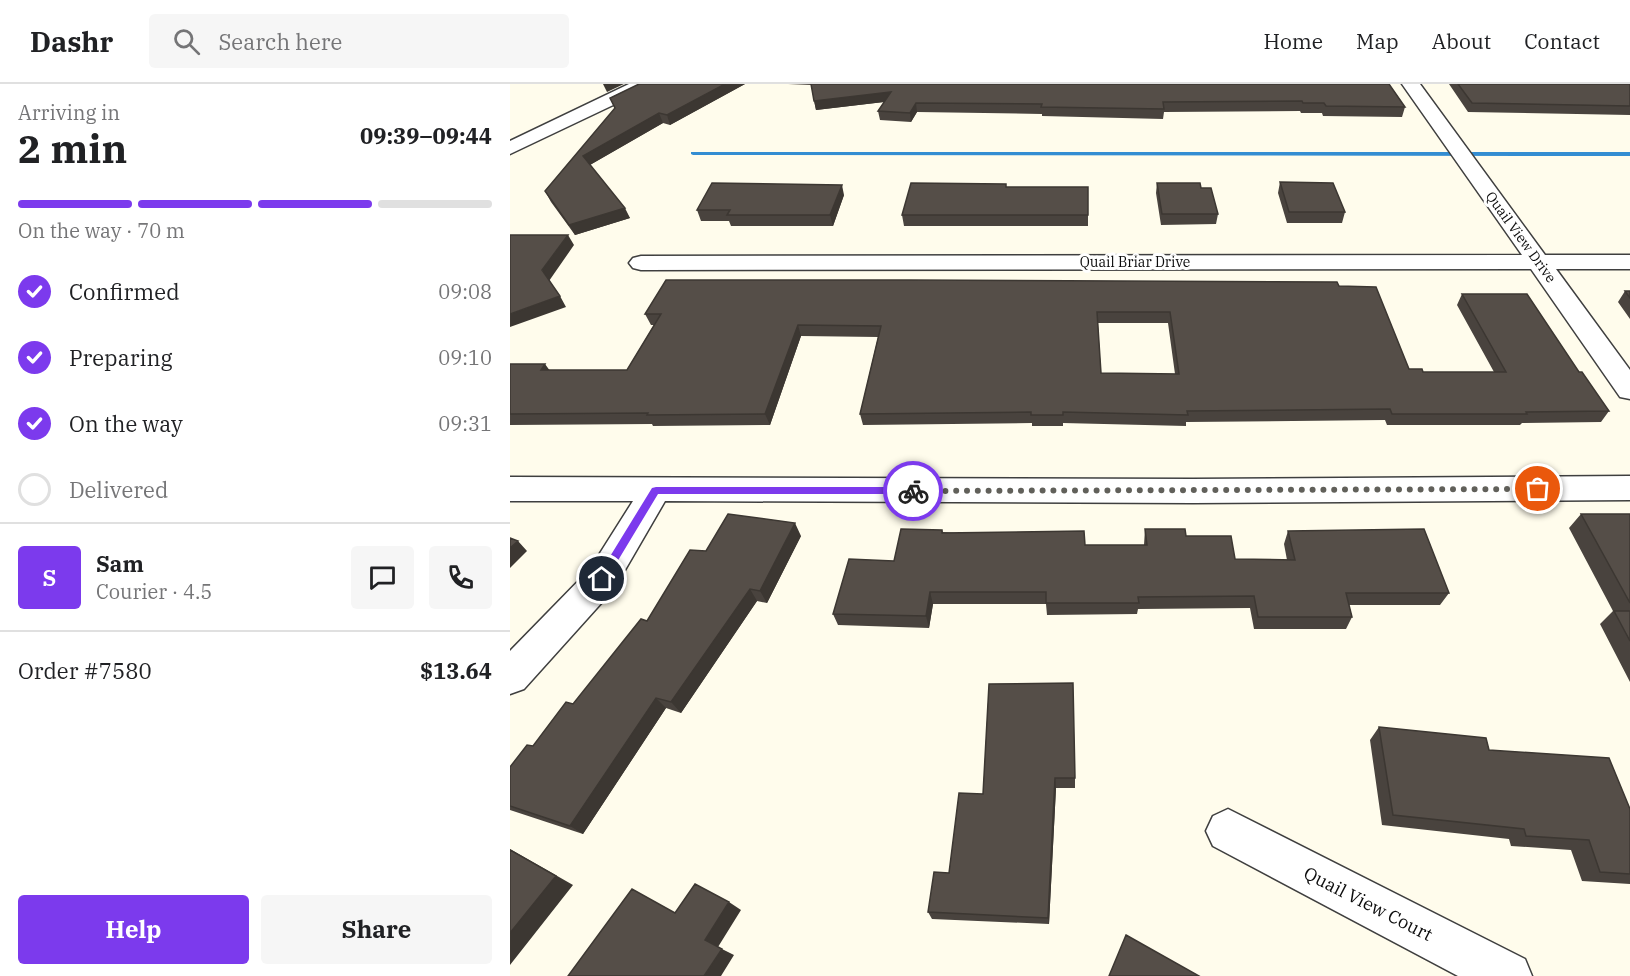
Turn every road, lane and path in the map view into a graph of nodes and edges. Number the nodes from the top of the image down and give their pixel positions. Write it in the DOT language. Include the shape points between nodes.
graph roads {
  1 [pos="643,84"];
  2 [pos="1411,84"];
  3 [pos="510,148"];
  4 [pos="1539,262"];
  5 [pos="1630,262"];
  6 [pos="641,263"];
  7 [pos="1630,390"];
  8 [pos="1630,488"];
  9 [pos="510,489"];
  10 [pos="656,490"];
  11 [pos="510,677"];
  12 [pos="1228,831"];
  13 [pos="1508,976"];
  1 -- 3 [label="street"];
  2 -- 4 [label="street, Quail View Drive"];
  4 -- 5 [label="street, Quail Briar Drive"];
  4 -- 6 [label="street, Quail Briar Drive"];
  4 -- 7 [label="street, Quail View Drive"];
  8 -- 10 [label="street"];
  9 -- 10 [label="street"];
  10 -- 11 [label="street" via="602,579"];
  12 -- 13 [label="street, Quail View Court"];
}
